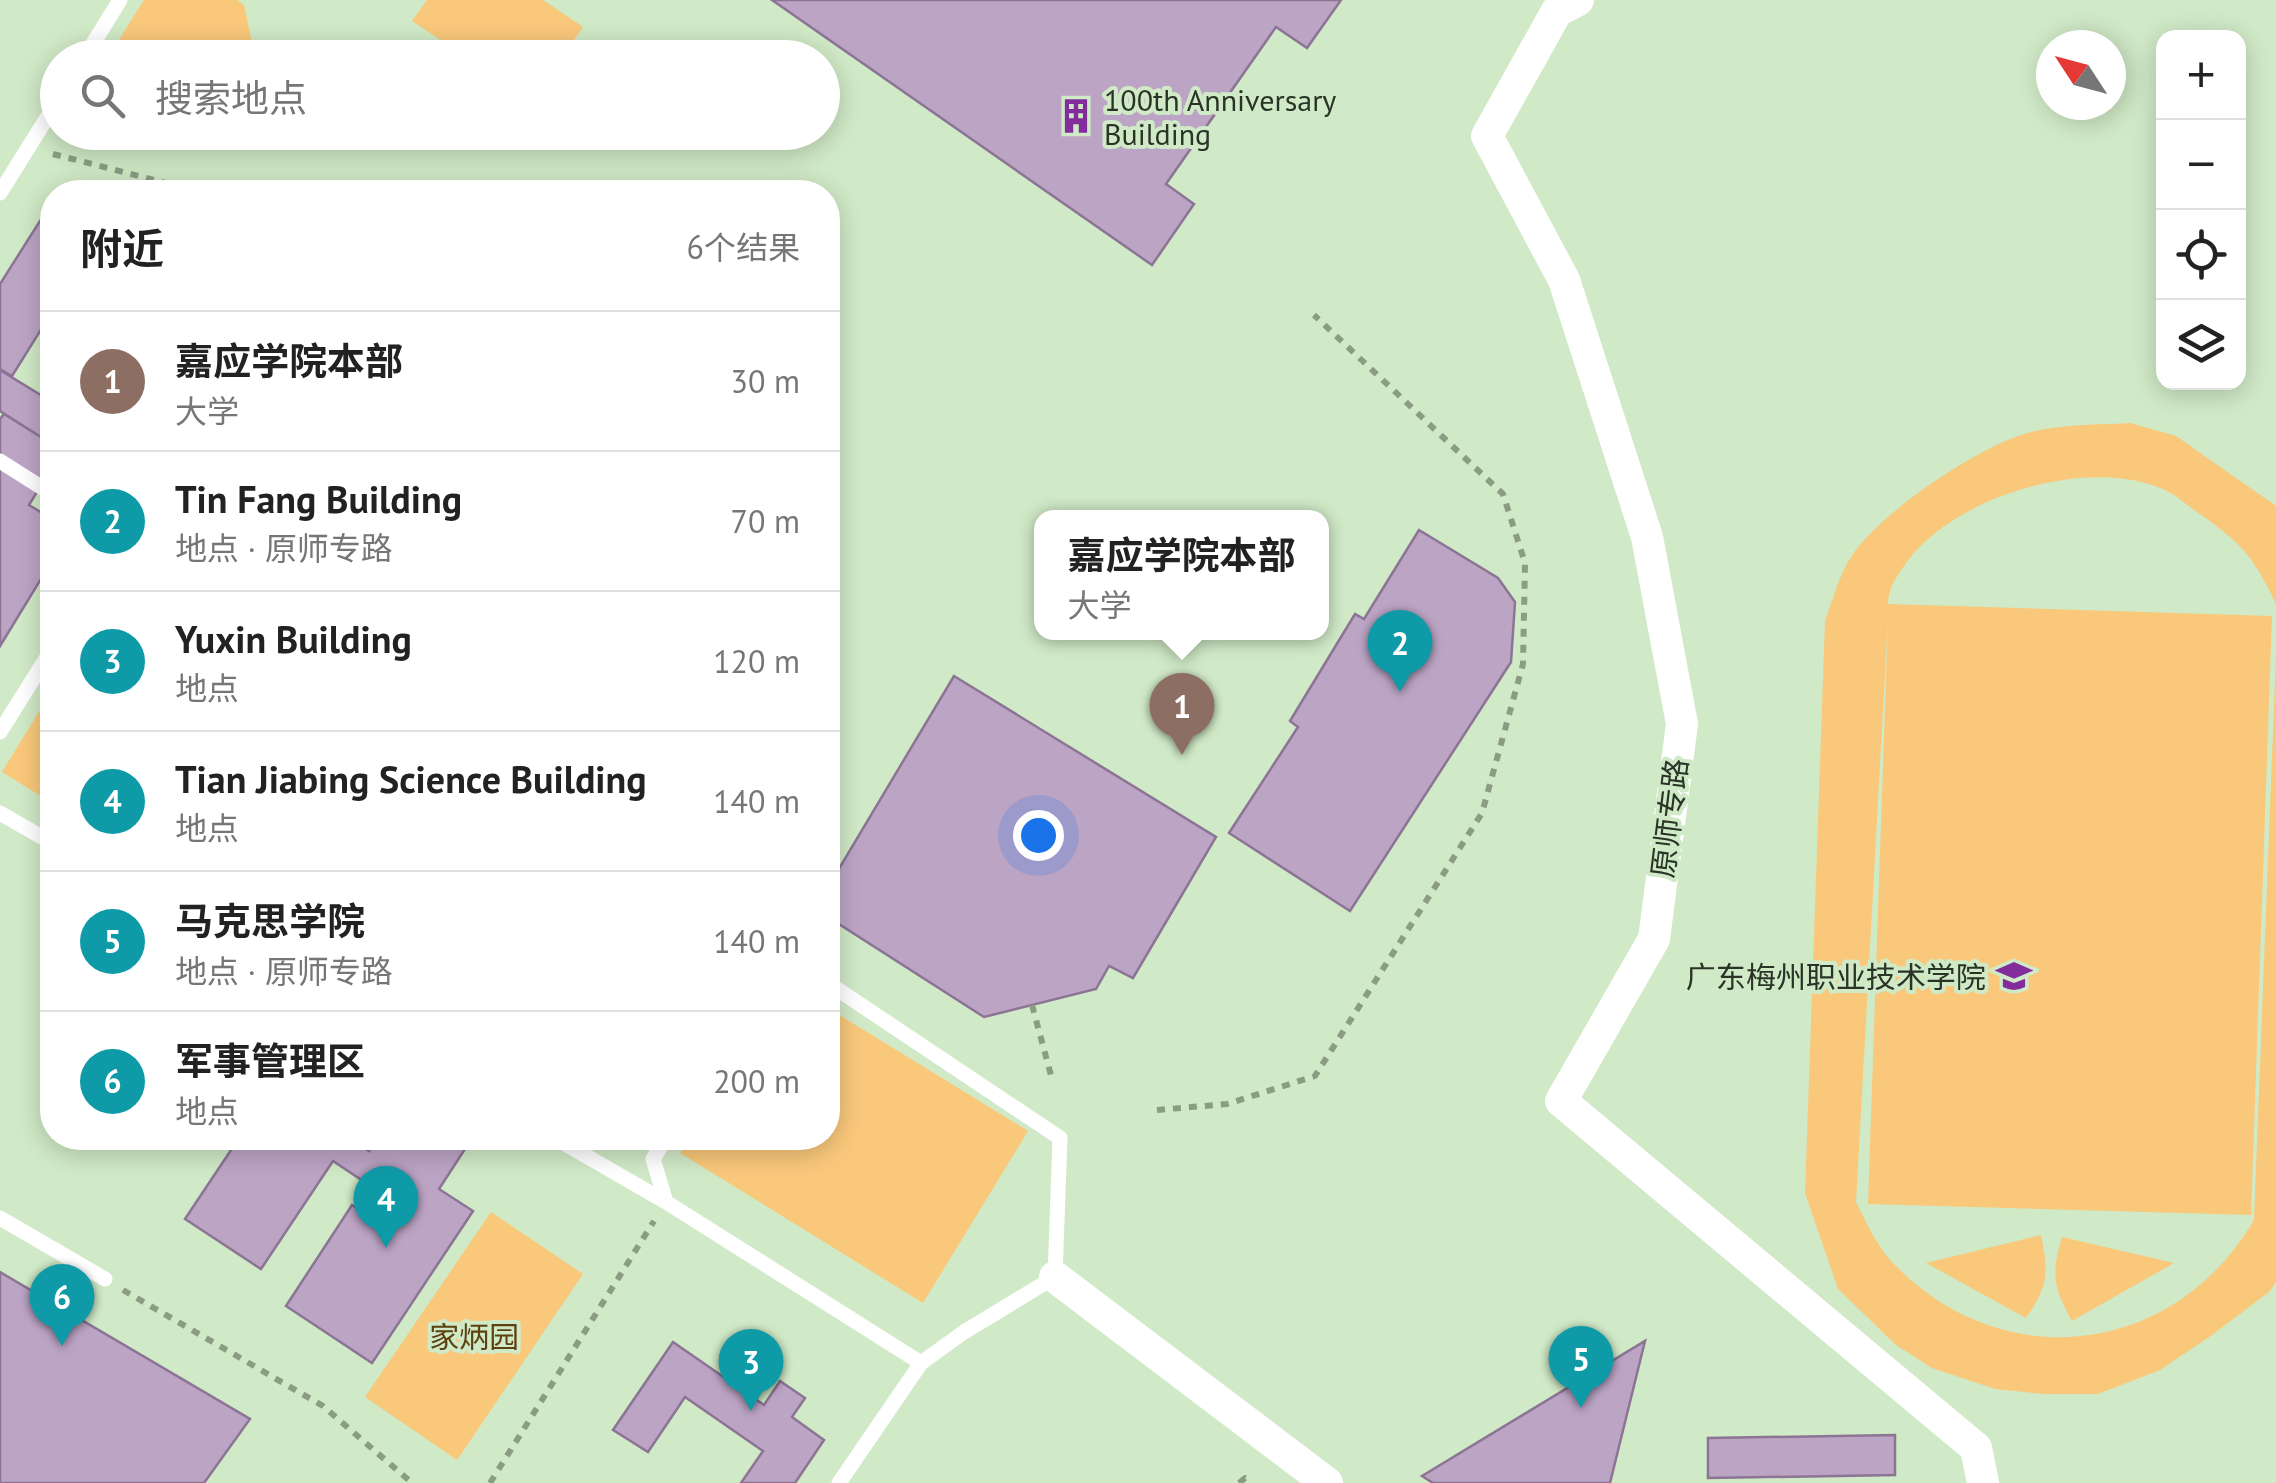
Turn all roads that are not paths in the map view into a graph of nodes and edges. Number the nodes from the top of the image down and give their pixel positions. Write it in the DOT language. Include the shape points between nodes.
graph roads {
  1 [pos="120,0"];
  2 [pos="1578,0"];
  3 [pos="95,40"];
  4 [pos="40,128"];
  5 [pos="0,194"];
  6 [pos="0,460"];
  7 [pos="40,486"];
  8 [pos="40,672"];
  9 [pos="0,732"];
  10 [pos="0,812"];
  11 [pos="40,836"];
  12 [pos="840,991"];
  13 [pos="577,1150"];
  14 [pos="659,1150"];
  15 [pos="666,1202"];
  16 [pos="0,1218"];
  17 [pos="1056,1276"];
  18 [pos="105,1279"];
  19 [pos="921,1363"];
  20 [pos="839,1483"];
  21 [pos="1327,1483"];
  22 [pos="1982,1483"];
  1 -- 3 [label="lane"];
  2 -- 22 [label="street, 原师专路" via="1557,11 1487,136 1564,280 1647,536 1682,724 1654,939 1561,1101 1976,1448"];
  4 -- 5 [label="lane"];
  6 -- 7 [label="lane"];
  8 -- 9 [label="lane"];
  10 -- 11 [label="lane"];
  12 -- 17 [label="lane" via="1060,1138"];
  13 -- 15 [label="lane"];
  14 -- 15 [label="lane" via="653,1159"];
  15 -- 19 [label="lane"];
  16 -- 18 [label="lane"];
  17 -- 19 [label="lane"];
  17 -- 21 [label="street"];
  19 -- 20 [label="lane"];
}
